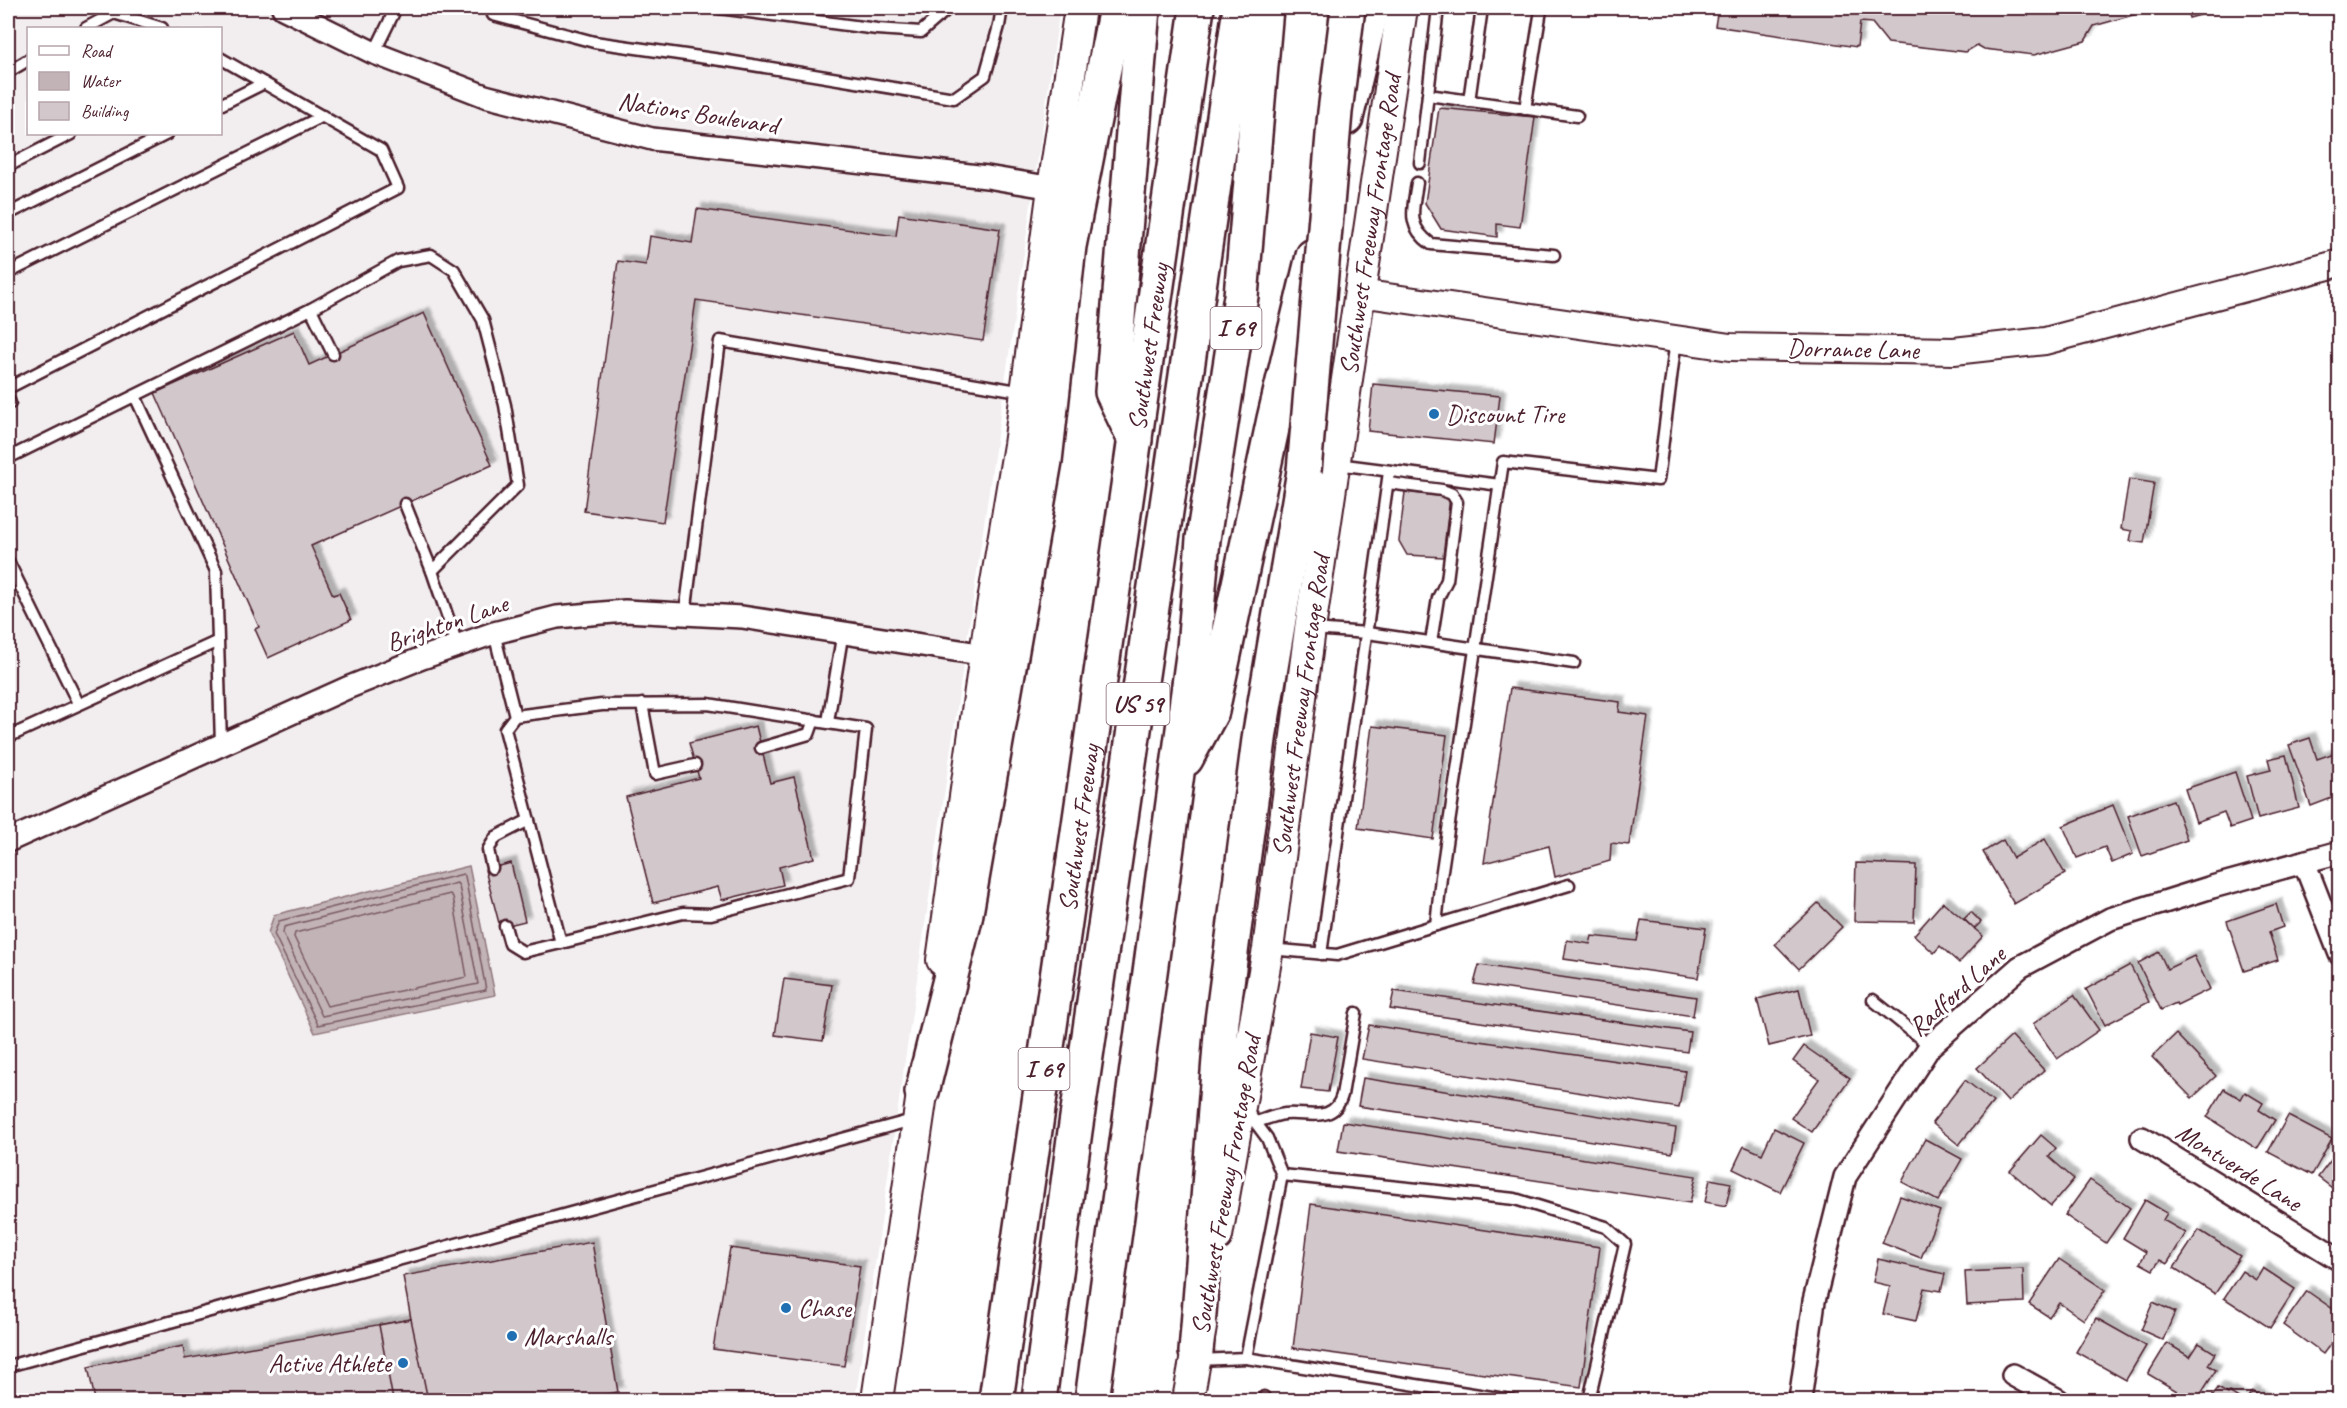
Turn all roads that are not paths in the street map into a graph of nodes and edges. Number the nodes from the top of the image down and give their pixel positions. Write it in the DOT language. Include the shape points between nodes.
graph roads {
  1 [pos="284,8"];
  2 [pos="396,8"];
  3 [pos="490,8"];
  4 [pos="719,8"];
  5 [pos="945,8"];
  6 [pos="1002,8"];
  7 [pos="1080,8"];
  8 [pos="1143,8"];
  9 [pos="1197,8"];
  10 [pos="1240,8"];
  11 [pos="1266,8"];
  12 [pos="1348,8"];
  13 [pos="1372,8"];
  14 [pos="1402,8"];
  15 [pos="1438,8"];
  16 [pos="1482,8"];
  17 [pos="1541,10"];
  18 [pos="1113,23"];
  19 [pos="88,27"];
  20 [pos="159,27"];
  21 [pos="374,53"];
  22 [pos="222,59"];
  23 [pos="27,61"];
  24 [pos="8,72"];
  25 [pos="264,82"];
  26 [pos="1428,95"];
  27 [pos="1469,101"];
  28 [pos="222,104"];
  29 [pos="1525,109"];
  30 [pos="323,116"];
  31 [pos="1577,116"];
  32 [pos="69,135"];
  33 [pos="165,135"];
  34 [pos="1420,163"];
  35 [pos="8,166"];
  36 [pos="1417,183"];
  37 [pos="1053,188"];
  38 [pos="8,214"];
  39 [pos="1554,255"];
  40 [pos="2340,263"];
  41 [pos="8,273"];
  42 [pos="1360,293"];
  43 [pos="311,309"];
  44 [pos="1676,339"];
  45 [pos="333,354"];
  46 [pos="8,388"];
  47 [pos="1025,392"];
  48 [pos="135,396"];
  49 [pos="8,399"];
  50 [pos="8,404"];
  51 [pos="1135,440"];
  52 [pos="8,458"];
  53 [pos="1319,468"];
  54 [pos="1389,472"];
  55 [pos="1388,483"];
  56 [pos="1500,485"];
  57 [pos="405,504"];
  58 [pos="8,561"];
  59 [pos="432,571"];
  60 [pos="685,614"];
  61 [pos="1310,629"];
  62 [pos="843,632"];
  63 [pos="494,633"];
  64 [pos="1367,633"];
  65 [pos="216,642"];
  66 [pos="1431,642"];
  67 [pos="457,644"];
  68 [pos="1476,649"];
  69 [pos="986,655"];
  70 [pos="1574,663"];
  71 [pos="78,703"];
  72 [pos="642,704"];
  73 [pos="515,716"];
  74 [pos="814,720"];
  75 [pos="828,723"];
  76 [pos="8,736"];
  77 [pos="221,746"];
  78 [pos="761,748"];
  79 [pos="695,765"];
  80 [pos="1175,779"];
  81 [pos="529,820"];
  82 [pos="8,841"];
  83 [pos="2340,852"];
  84 [pos="2304,862"];
  85 [pos="492,868"];
  86 [pos="1569,885"];
  87 [pos="1436,925"];
  88 [pos="505,926"];
  89 [pos="561,943"];
  90 [pos="1268,949"];
  91 [pos="1321,954"];
  92 [pos="2340,954"];
  93 [pos="1873,1000"];
  94 [pos="1356,1013"];
  95 [pos="1930,1046"];
  96 [pos="920,1105"];
  97 [pos="1249,1113"];
  98 [pos="2142,1138"];
  99 [pos="1282,1175"];
  100 [pos="2340,1260"];
  101 [pos="1195,1356"];
  102 [pos="1246,1358"];
  103 [pos="8,1366"];
  104 [pos="2013,1375"];
  105 [pos="877,1401"];
  106 [pos="996,1401"];
  107 [pos="1039,1401"];
  108 [pos="1092,1401"];
  109 [pos="1188,1401"];
  110 [pos="1511,1401"];
  111 [pos="1589,1401"];
  112 [pos="1800,1401"];
  113 [pos="2058,1401"];
  1 -- 21 [label="street, Nations Boulevard"];
  2 -- 21 [label="lane"];
  3 -- 6 [label="lane" via="493,15 594,42 954,98 985,76"];
  4 -- 5 [label="lane" via="921,32"];
  7 -- 37 [label="main road"];
  8 -- 51 [label="highway" via="1112,392"];
  9 -- 51 [label="highway, Southwest Freeway / I 69"];
  10 -- 107 [label="highway, US 59"];
  11 -- 80 [label="highway, I 69" via="1241,296 1203,539 1194,648"];
  12 -- 53 [label="highway, bridge" via="1335,112"];
  13 -- 80 [label="highway" via="1274,418 1212,711"];
  14 -- 42 [label="main road, Southwest Freeway Frontage Road"];
  15 -- 26 [label="lane"];
  16 -- 27 [label="lane"];
  17 -- 29 [label="lane"];
  18 -- 96 [label="highway" via="1069,246 1045,461 965,919"];
  19 -- 20 [label="lane" via="114,13"];
  21 -- 37 [label="street, Nations Boulevard" via="485,96 652,139"];
  22 -- 25 [label="lane"];
  23 -- 24 [label="lane"];
  25 -- 28 [label="lane"];
  25 -- 30 [label="lane"];
  26 -- 27 [label="lane"];
  26 -- 34 [label="lane"];
  27 -- 29 [label="lane"];
  29 -- 31 [label="lane"];
  30 -- 41 [label="lane"];
  30 -- 46 [label="lane" via="381,150 398,188"];
  32 -- 35 [label="lane"];
  33 -- 38 [label="lane"];
  36 -- 39 [label="lane" via="1412,221 1420,236 1431,244"];
  37 -- 47 [label="main road"];
  40 -- 44 [label="street, Dorrance Lane" via="2045,341 1954,351 1730,347"];
  42 -- 44 [label="street, Dorrance Lane"];
  42 -- 53 [label="main road, Southwest Freeway Frontage Road"];
  43 -- 45 [label="lane"];
  43 -- 48 [label="lane"];
  43 -- 59 [label="lane" via="398,261 431,255 454,270 483,320 506,405 518,485"];
  44 -- 56 [label="lane" via="1658,480 1503,462"];
  47 -- 60 [label="lane" via="720,341"];
  47 -- 69 [label="main road"];
  48 -- 52 [label="lane"];
  48 -- 65 [label="lane" via="216,571"];
  49 -- 50 [label="lane"];
  51 -- 106 [label="highway, Southwest Freeway / I 69"];
  53 -- 54 [label="lane"];
  53 -- 61 [label="main road, Southwest Freeway Frontage Road"];
  53 -- 101 [label="highway" via="1260,732 1222,1021"];
  54 -- 55 [label="lane"];
  54 -- 56 [label="lane"];
  55 -- 64 [label="lane"];
  55 -- 66 [label="lane" via="1442,490 1452,494 1457,502 1447,580 1438,598"];
  56 -- 68 [label="lane"];
  57 -- 59 [label="lane"];
  58 -- 71 [label="lane"];
  59 -- 67 [label="lane"];
  60 -- 62 [label="street, Brighton Lane" via="742,617"];
  60 -- 63 [label="street, Brighton Lane" via="625,610 557,617"];
  61 -- 64 [label="lane"];
  61 -- 90 [label="main road, Southwest Freeway Frontage Road"];
  62 -- 69 [label="street, Brighton Lane"];
  62 -- 75 [label="lane"];
  63 -- 67 [label="street, Brighton Lane"];
  63 -- 73 [label="lane"];
  64 -- 66 [label="lane"];
  64 -- 91 [label="lane"];
  65 -- 71 [label="lane"];
  65 -- 77 [label="lane"];
  66 -- 68 [label="lane"];
  67 -- 77 [label="street, Brighton Lane" via="347,688"];
  68 -- 70 [label="lane"];
  68 -- 87 [label="lane"];
  69 -- 96 [label="main road"];
  71 -- 76 [label="lane"];
  72 -- 73 [label="lane"];
  72 -- 74 [label="lane" via="708,704"];
  72 -- 79 [label="lane" via="656,774"];
  73 -- 81 [label="lane" via="504,729"];
  74 -- 75 [label="lane"];
  74 -- 78 [label="lane" via="809,734"];
  75 -- 89 [label="lane" via="866,729 849,878 711,914 683,913"];
  77 -- 82 [label="street, Brighton Lane"];
  80 -- 108 [label="highway, I 69"];
  81 -- 85 [label="lane" via="496,837 488,850"];
  81 -- 89 [label="lane"];
  83 -- 84 [label="street, Radford Lane"];
  84 -- 92 [label="street"];
  84 -- 95 [label="street, Radford Lane" via="2110,919 2020,967"];
  86 -- 87 [label="lane"];
  87 -- 91 [label="lane" via="1338,955"];
  88 -- 89 [label="lane" via="510,944 523,952"];
  90 -- 91 [label="lane"];
  90 -- 97 [label="main road, Southwest Freeway Frontage Road"];
  93 -- 95 [label="lane"];
  94 -- 97 [label="lane" via="1342,1095 1335,1111 1327,1115"];
  95 -- 112 [label="street, Radford Lane" via="1845,1177 1814,1301"];
  96 -- 103 [label="lane"];
  96 -- 105 [label="main road"];
  97 -- 99 [label="lane" via="1268,1138"];
  97 -- 101 [label="main road, Southwest Freeway Frontage Road"];
  98 -- 100 [label="street, Montverde Lane"];
  99 -- 102 [label="lane"];
  99 -- 111 [label="lane" via="1515,1199 1606,1227 1624,1244"];
  101 -- 102 [label="lane"];
  101 -- 109 [label="main road, Southwest Freeway Frontage Road"];
  102 -- 110 [label="lane"];
  104 -- 113 [label="street"];
}
